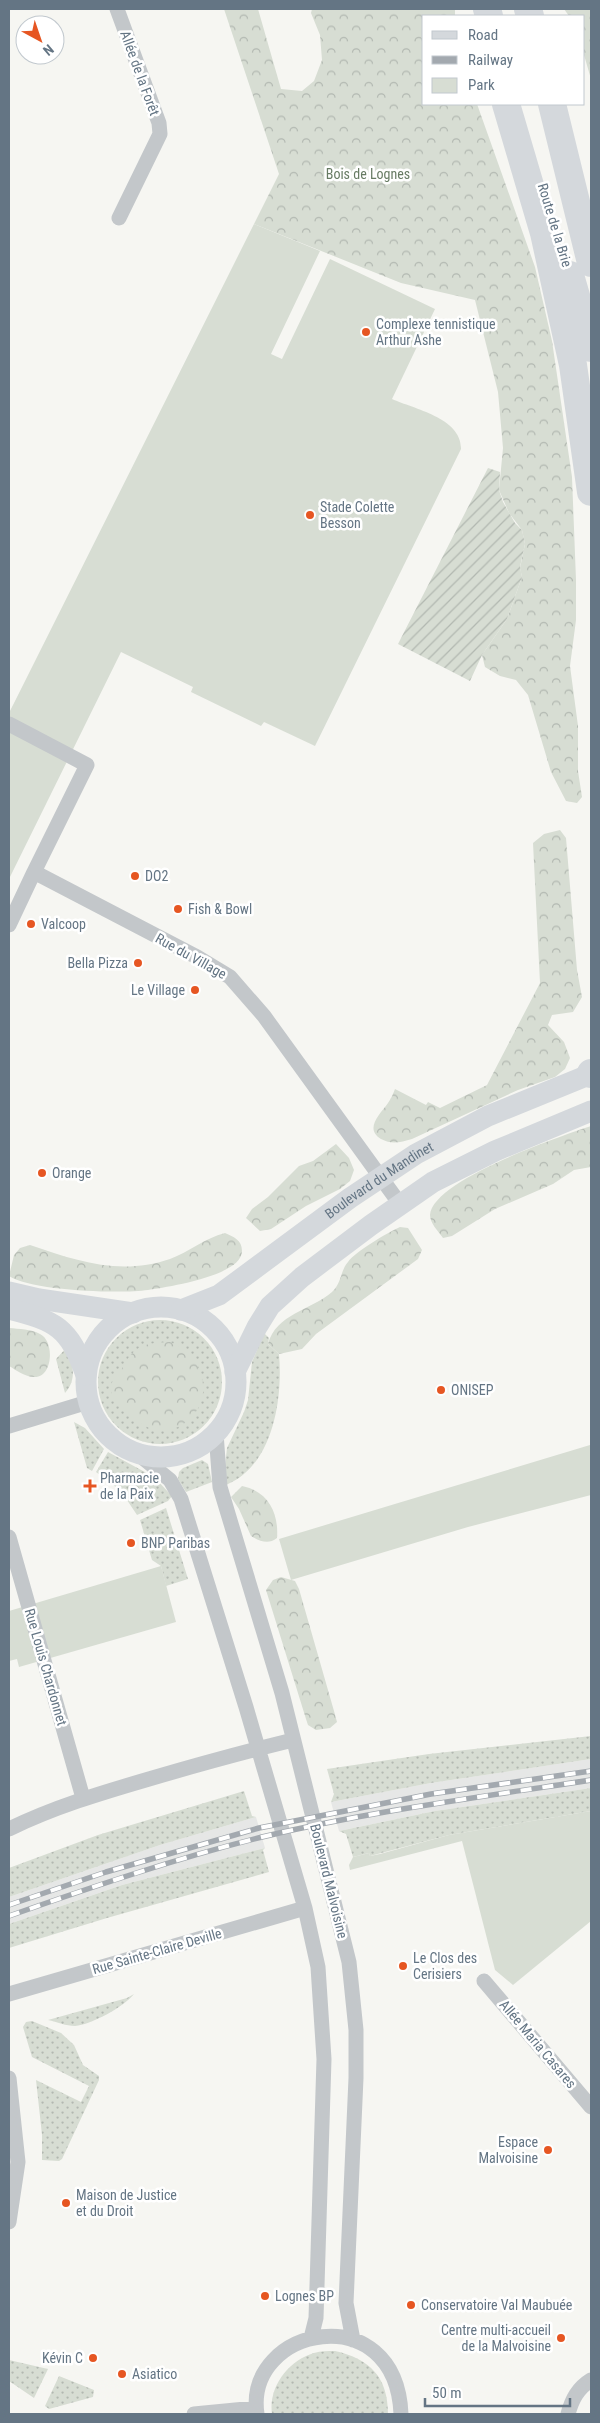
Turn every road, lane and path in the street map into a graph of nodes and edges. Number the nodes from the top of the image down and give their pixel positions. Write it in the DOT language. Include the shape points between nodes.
graph roads {
  1 [pos="117,9"];
  2 [pos="506,105"];
  3 [pos="517,105"];
  4 [pos="553,105"];
  5 [pos="553,105"];
  6 [pos="119,218"];
  7 [pos="591,218"];
  8 [pos="591,263"];
  9 [pos="591,348"];
  10 [pos="591,492"];
  11 [pos="9,724"];
  12 [pos="34,872"];
  13 [pos="9,924"];
  14 [pos="591,1074"];
  15 [pos="591,1111"];
  16 [pos="381,1176"];
  17 [pos="400,1204"];
  18 [pos="9,1292"];
  19 [pos="9,1308"];
  20 [pos="181,1310"];
  21 [pos="133,1313"];
  22 [pos="235,1372"];
  23 [pos="86,1375"];
  24 [pos="88,1402"];
  25 [pos="9,1426"];
  26 [pos="216,1433"];
  27 [pos="138,1454"];
  28 [pos="9,1537"];
  29 [pos="293,1740"];
  30 [pos="258,1749"];
  31 [pos="84,1798"];
  32 [pos="9,1829"];
  33 [pos="304,1908"];
  34 [pos="484,1980"];
  35 [pos="9,1994"];
  36 [pos="9,2078"];
  37 [pos="591,2107"];
  38 [pos="9,2222"];
  39 [pos="311,2338"];
  40 [pos="353,2340"];
  41 [pos="591,2380"];
  42 [pos="256,2411"];
  43 [pos="194,2414"];
  44 [pos="401,2414"];
  45 [pos="568,2414"];
  1 -- 6 [label="street, Allée de la Forêt" via="160,134"];
  2 -- 10 [label="highway" via="544,233 571,356"];
  3 -- 9 [label="highway, Route de la Brie"];
  4 -- 7 [label="highway"];
  5 -- 8 [label="highway, Route de la Brie"];
  11 -- 12 [label="street" via="86,765"];
  12 -- 13 [label="street"];
  12 -- 16 [label="street, Rue du Village" via="230,977 264,1016"];
  14 -- 16 [label="street, Boulevard du Mandinet" via="488,1116"];
  15 -- 17 [label="street" via="495,1151 434,1182"];
  16 -- 17 [label="street, Rue du Village"];
  16 -- 20 [label="street, Boulevard du Mandinet" via="219,1295"];
  17 -- 22 [label="street" via="302,1277 270,1306"];
  18 -- 21 [label="street"];
  19 -- 23 [label="street" via="54,1323 78,1350"];
  20 -- 21 [label="street" via="157,1308"];
  20 -- 22 [label="street" via="207,1323 217,1333 232,1358"];
  21 -- 23 [label="street" via="101,1337"];
  22 -- 26 [label="street" via="234,1398"];
  23 -- 24 [label="street"];
  24 -- 25 [label="street"];
  24 -- 27 [label="street" via="102,1429 112,1440"];
  26 -- 27 [label="street" via="205,1443 180,1455 152,1457"];
  26 -- 29 [label="street, Boulevard Malvoisine" via="220,1487"];
  27 -- 30 [label="street" via="167,1477 181,1500"];
  28 -- 31 [label="street, Rue Louis Chardonnet"];
  29 -- 30 [label="street"];
  29 -- 40 [label="street, Boulevard Malvoisine" via="347,1951 356,2030 346,2303"];
  30 -- 31 [label="street"];
  30 -- 33 [label="street"];
  31 -- 32 [label="street"];
  33 -- 35 [label="street, Rue Sainte-Claire Deville"];
  33 -- 39 [label="street" via="318,1967 324,2037 316,2318"];
  34 -- 37 [label="street, Allée Maria Casares"];
  36 -- 38 [label="street" via="18,2162"];
  39 -- 40 [label="street" via="324,2336"];
  39 -- 42 [label="street" via="282,2352 271,2364 258,2392"];
  40 -- 44 [label="street" via="370,2348 384,2361 395,2378"];
  41 -- 45 [label="street" via="575,2395"];
  42 -- 43 [label="street"];
}
